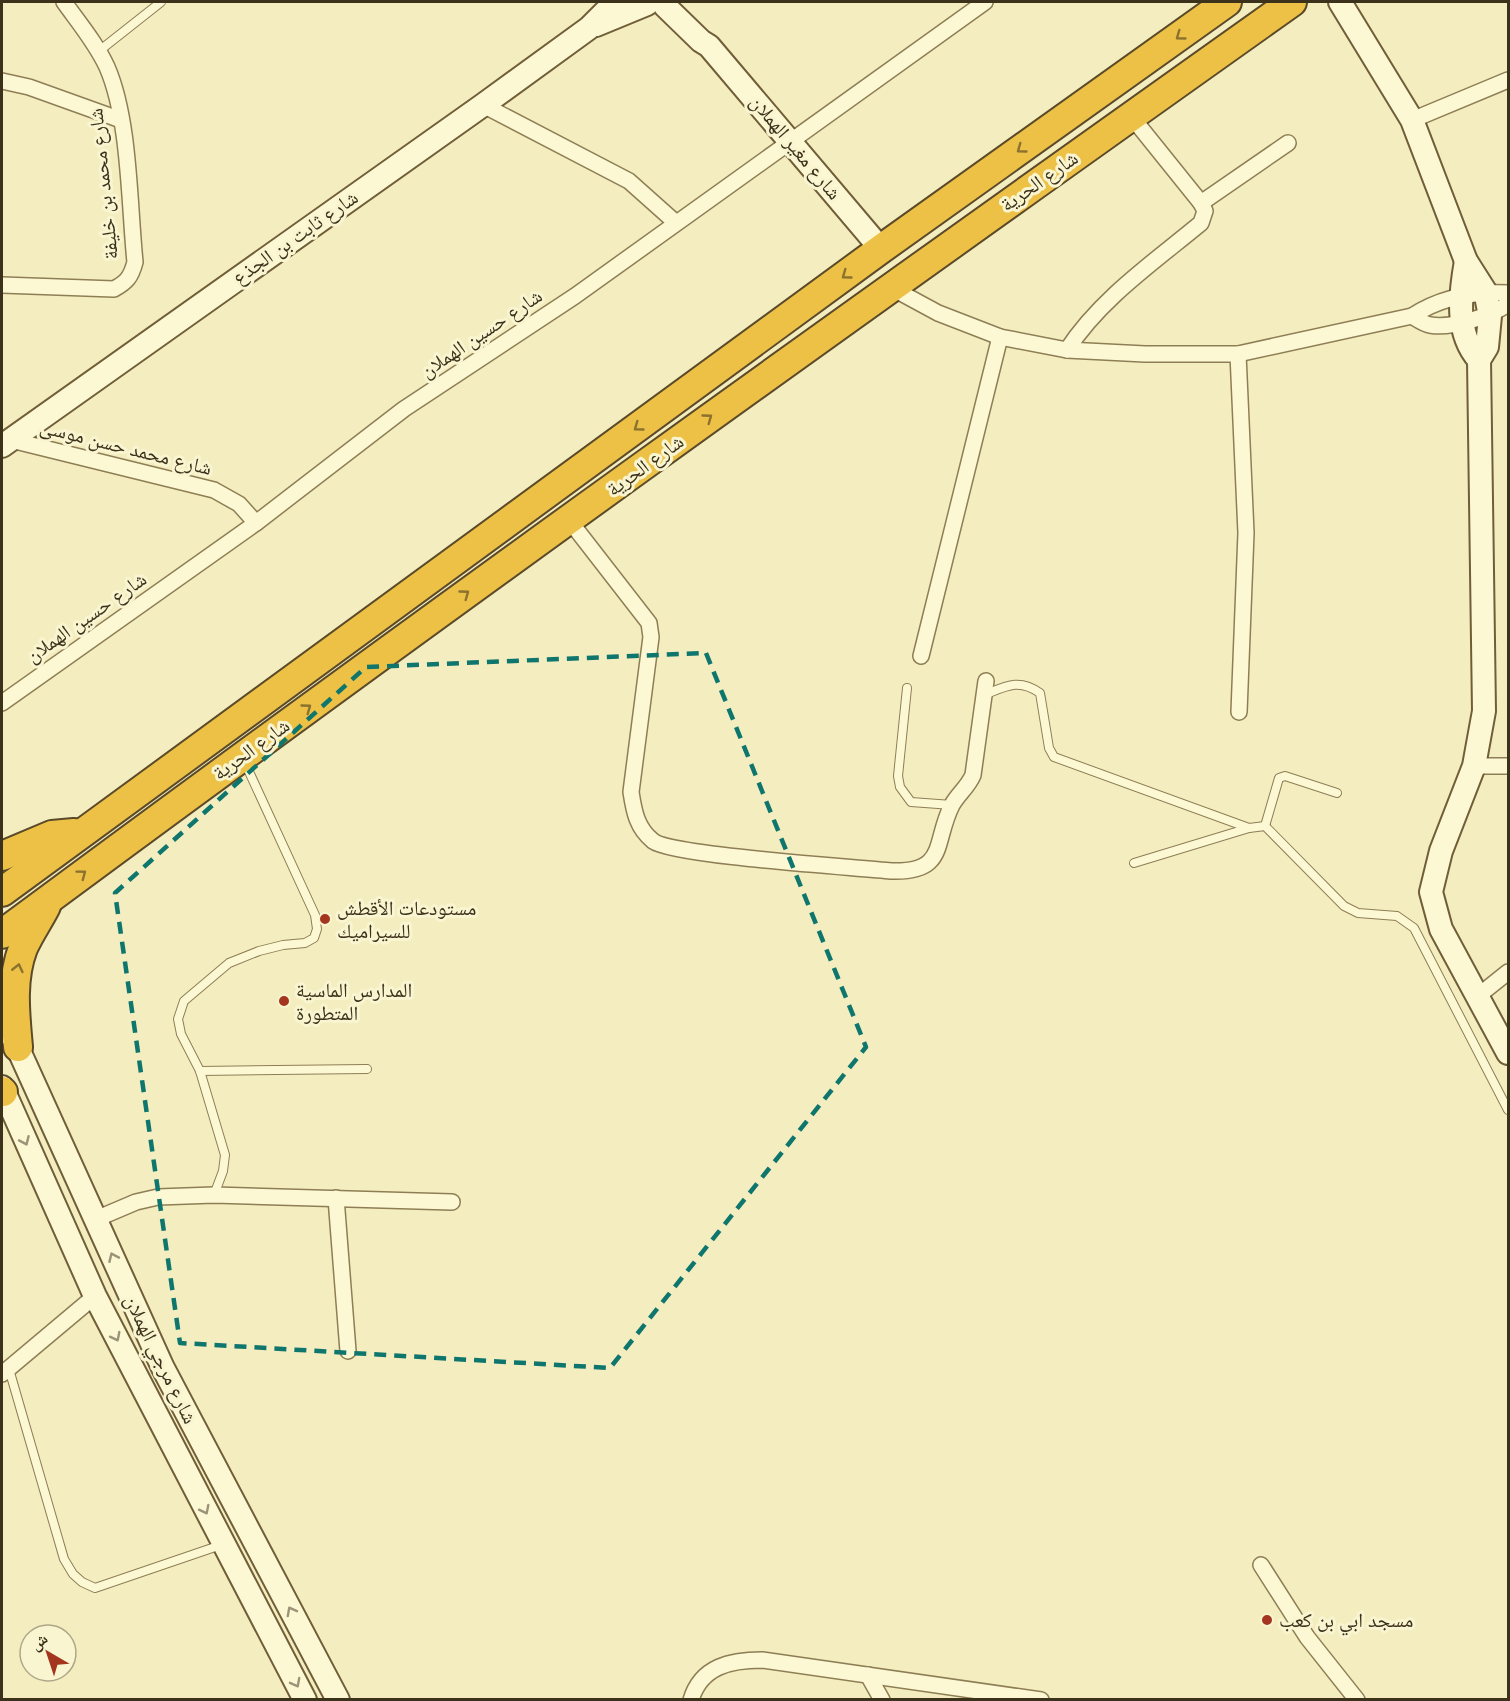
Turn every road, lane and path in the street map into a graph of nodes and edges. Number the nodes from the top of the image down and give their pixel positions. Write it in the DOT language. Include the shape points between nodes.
graph roads {
  1 [pos="64,2"];
  2 [pos="160,2"];
  3 [pos="615,2"];
  4 [pos="985,2"];
  5 [pos="1227,2"];
  6 [pos="1292,2"];
  7 [pos="1340,2"];
  8 [pos="662,3"];
  9 [pos="589,28"];
  10 [pos="99,51"];
  11 [pos="1509,80"];
  12 [pos="2,81"];
  13 [pos="483,105"];
  14 [pos="1131,116"];
  15 [pos="121,120"];
  16 [pos="1412,120"];
  17 [pos="792,142"];
  18 [pos="1287,143"];
  19 [pos="1201,203"];
  20 [pos="675,222"];
  21 [pos="881,249"];
  22 [pos="1466,261"];
  23 [pos="2,285"];
  24 [pos="890,286"];
  25 [pos="1485,291"];
  26 [pos="1509,293"];
  27 [pos="1459,296"];
  28 [pos="1499,310"];
  29 [pos="1412,316"];
  30 [pos="1462,321"];
  31 [pos="1000,336"];
  32 [pos="1067,350"];
  33 [pos="1238,354"];
  34 [pos="1479,360"];
  35 [pos="6,442"];
  36 [pos="569,520"];
  37 [pos="256,523"];
  38 [pos="921,656"];
  39 [pos="907,688"];
  40 [pos="985,688"];
  41 [pos="2,703"];
  42 [pos="1239,712"];
  43 [pos="242,755"];
  44 [pos="1474,766"];
  45 [pos="1509,766"];
  46 [pos="1337,793"];
  47 [pos="952,805"];
  48 [pos="1265,826"];
  49 [pos="1249,828"];
  50 [pos="85,831"];
  51 [pos="2,856"];
  52 [pos="1134,863"];
  53 [pos="2,892"];
  54 [pos="51,897"];
  55 [pos="2,934"];
  56 [pos="1509,972"];
  57 [pos="1478,996"];
  58 [pos="2,1010"];
  59 [pos="18,1047"];
  60 [pos="1509,1053"];
  61 [pos="368,1069"];
  62 [pos="200,1071"];
  63 [pos="2,1090"];
  64 [pos="1509,1110"];
  65 [pos="214,1195"];
  66 [pos="336,1198"];
  67 [pos="452,1202"];
  68 [pos="96,1219"];
  69 [pos="95,1296"];
  70 [pos="348,1351"];
  71 [pos="5,1370"];
  72 [pos="223,1544"];
  73 [pos="1261,1565"];
  74 [pos="868,1675"];
  75 [pos="305,1700"];
  76 [pos="338,1700"];
  77 [pos="691,1700"];
  78 [pos="882,1700"];
  79 [pos="1041,1700"];
  80 [pos="1357,1700"];
  1 -- 10 [label="street, شارع محمد بن خليفة"];
  2 -- 10 [label="lane"];
  3 -- 9 [label="street, شارع ثابت بن الجذع"];
  4 -- 17 [label="street, شارع حسين الهملان"];
  5 -- 21 [label="highway, شارع الحرية, one-way"];
  6 -- 14 [label="highway, شارع الحرية"];
  7 -- 16 [label="street"];
  8 -- 9 [label="street, شارع ثابت بن الجذع"];
  8 -- 17 [label="street, شارع مغير الهملان" via="707,38 709,46"];
  9 -- 13 [label="street, شارع ثابت بن الجذع"];
  10 -- 15 [label="street, شارع محمد بن خليفة"];
  11 -- 16 [label="street"];
  12 -- 15 [label="street"];
  13 -- 20 [label="street" via="629,181"];
  13 -- 35 [label="street, شارع ثابت بن الجذع"];
  14 -- 19 [label="street"];
  14 -- 24 [label="highway, شارع الحرية"];
  15 -- 23 [label="street, شارع محمد بن خليفة" via="135,262 132,275 114,290"];
  16 -- 22 [label="street"];
  17 -- 20 [label="street, شارع حسين الهملان"];
  17 -- 21 [label="street, شارع مغير الهملان"];
  18 -- 19 [label="street"];
  19 -- 32 [label="street" via="1205,211 1201,223 1098,311"];
  20 -- 37 [label="street, شارع حسين الهملان" via="575,296 404,409"];
  21 -- 50 [label="highway, شارع الحرية, one-way"];
  22 -- 25 [label="street"];
  22 -- 27 [label="street"];
  24 -- 31 [label="street" via="938,313"];
  36 -- 24 [label="highway, شارع الحرية, one-way"];
  25 -- 26 [label="street"];
  25 -- 27 [label="street"];
  25 -- 28 [label="street"];
  27 -- 29 [label="street"];
  27 -- 30 [label="street"];
  28 -- 30 [label="street"];
  28 -- 34 [label="street"];
  29 -- 30 [label="street" via="1430,325"];
  29 -- 33 [label="street"];
  30 -- 34 [label="street" via="1468,348"];
  31 -- 32 [label="street"];
  31 -- 38 [label="street"];
  32 -- 33 [label="street"];
  33 -- 42 [label="street" via="1245,533"];
  34 -- 44 [label="street" via="1484,711"];
  35 -- 37 [label="street, شارع محمد حسن موسى" via="214,490 239,504"];
  43 -- 36 [label="highway, شارع الحرية, one-way"];
  36 -- 47 [label="street" via="649,623 651,637 631,792 634,816 655,843 723,855 906,871 923,867 937,854"];
  37 -- 41 [label="street, شارع حسين الهملان"];
  39 -- 47 [label="lane" via="900,787 911,802"];
  40 -- 47 [label="street" via="973,775"];
  40 -- 49 [label="lane" via="1028,684 1040,693 1048,748 1054,757"];
  54 -- 43 [label="highway, شارع الحرية, one-way"];
  43 -- 62 [label="lane" via="315,915 317,929 314,938 305,943 283,945 228,963 184,1001 178,1018 181,1034"];
  44 -- 45 [label="street"];
  44 -- 57 [label="street" via="1441,851 1431,892 1441,929"];
  46 -- 48 [label="lane" via="1285,776 1279,778"];
  48 -- 49 [label="lane"];
  48 -- 64 [label="lane" via="1344,906 1358,913 1397,916 1414,928"];
  49 -- 52 [label="lane"];
  50 -- 51 [label="highway" via="52,836"];
  50 -- 53 [label="highway, شارع الحرية"];
  54 -- 55 [label="highway, شارع الحرية"];
  59 -- 54 [label="highway, one-way" via="16,976 23,948"];
  56 -- 57 [label="street"];
  57 -- 60 [label="street"];
  58 -- 59 [label="street, شارع مرجي الهملان"];
  59 -- 68 [label="street, شارع مرجي الهملان"];
  61 -- 62 [label="lane"];
  62 -- 65 [label="lane" via="225,1155"];
  63 -- 69 [label="street, شارع مرجي الهملان, one-way"];
  65 -- 66 [label="street"];
  65 -- 68 [label="street" via="158,1197"];
  66 -- 67 [label="street"];
  66 -- 70 [label="street"];
  76 -- 68 [label="street, شارع مرجي الهملان, one-way" via="163,1368"];
  69 -- 71 [label="street"];
  69 -- 72 [label="street, شارع مرجي الهملان, one-way"];
  71 -- 72 [label="lane" via="64,1558 81,1582 94,1588"];
  72 -- 75 [label="street, شارع مرجي الهملان, one-way"];
  73 -- 80 [label="street" via="1307,1637"];
  74 -- 77 [label="street" via="762,1659 740,1660 721,1664 709,1672"];
  74 -- 78 [label="street"];
  74 -- 79 [label="street"];
}
